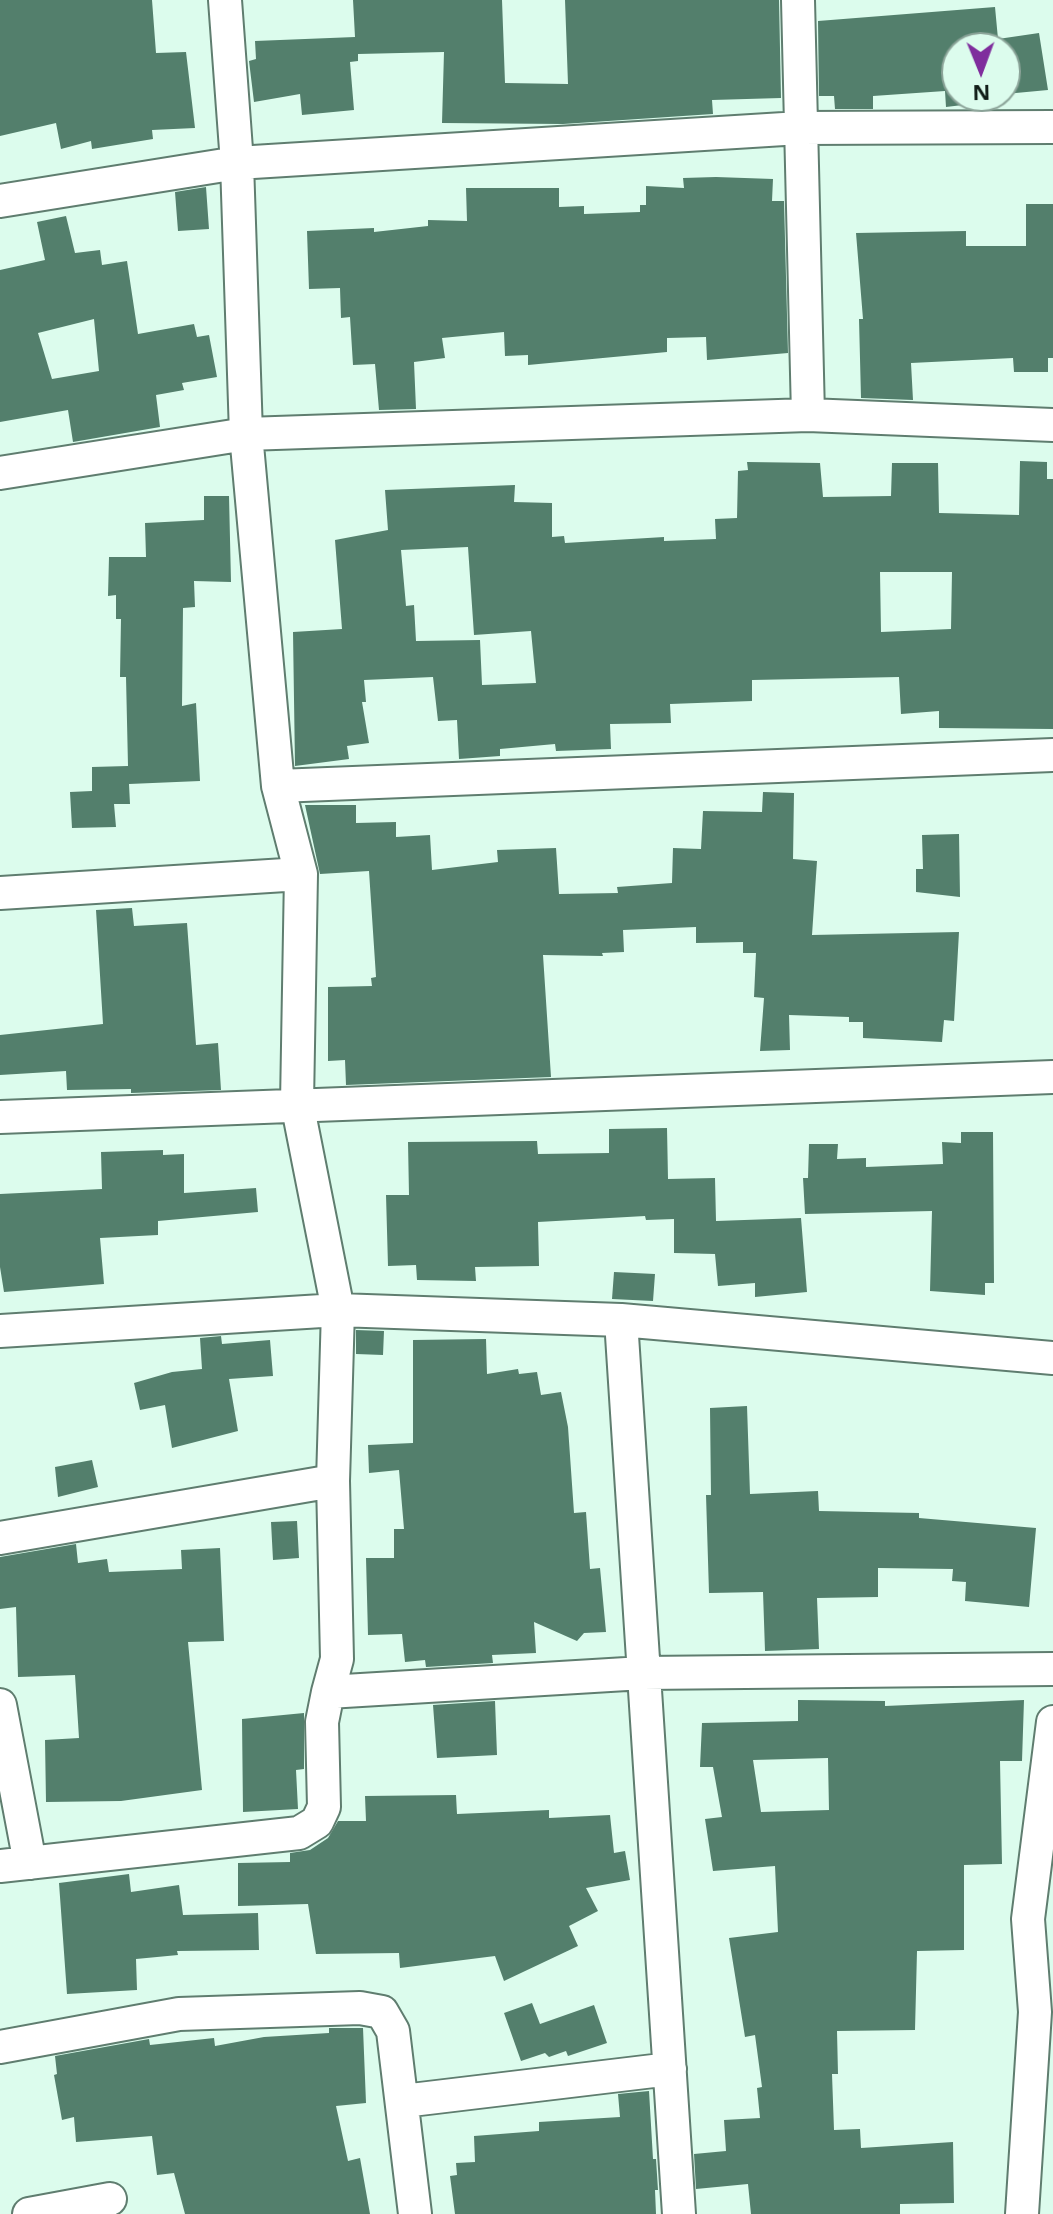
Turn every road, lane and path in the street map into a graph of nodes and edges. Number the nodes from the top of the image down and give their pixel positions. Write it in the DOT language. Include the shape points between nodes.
graph roads {
  1 [pos="225,0"];
  2 [pos="798,0"];
  3 [pos="1053,127"];
  4 [pos="800,128"];
  5 [pos="237,163"];
  6 [pos="0,201"];
  7 [pos="808,415"];
  8 [pos="1053,425"];
  9 [pos="246,434"];
  10 [pos="0,473"];
  11 [pos="1053,755"];
  12 [pos="278,786"];
  13 [pos="301,874"];
  14 [pos="0,893"];
  15 [pos="1053,1077"];
  16 [pos="297,1103"];
  17 [pos="0,1117"];
  18 [pos="338,1310"];
  19 [pos="621,1320"];
  20 [pos="0,1331"];
  21 [pos="1053,1358"];
  22 [pos="333,1481"];
  23 [pos="0,1538"];
  24 [pos="1053,1669"];
  25 [pos="643,1673"];
  26 [pos="328,1692"];
  27 [pos="0,1705"];
  28 [pos="1053,1722"];
  29 [pos="15,1865"];
  30 [pos="1044,2013"];
  31 [pos="0,2047"];
  32 [pos="670,2069"];
  33 [pos="403,2101"];
  34 [pos="110,2199"];
  35 [pos="29,2214"];
  36 [pos="415,2214"];
  37 [pos="679,2214"];
  38 [pos="1022,2214"];
  1 -- 5 [label="street"];
  2 -- 4 [label="street"];
  3 -- 4 [label="street"];
  4 -- 5 [label="street"];
  4 -- 7 [label="street"];
  5 -- 6 [label="street"];
  5 -- 9 [label="street"];
  7 -- 8 [label="street"];
  7 -- 9 [label="street"];
  9 -- 10 [label="street"];
  9 -- 12 [label="street"];
  11 -- 12 [label="street"];
  12 -- 13 [label="street"];
  13 -- 14 [label="street"];
  13 -- 16 [label="street"];
  15 -- 16 [label="street"];
  16 -- 17 [label="street"];
  16 -- 18 [label="street"];
  18 -- 19 [label="street"];
  18 -- 20 [label="street"];
  18 -- 22 [label="street"];
  19 -- 21 [label="street"];
  19 -- 25 [label="street"];
  22 -- 23 [label="street"];
  22 -- 26 [label="street" via="337,1659"];
  24 -- 25 [label="street"];
  25 -- 26 [label="street"];
  25 -- 32 [label="street"];
  26 -- 29 [label="street" via="322,1722 324,1807 317,1822 299,1833"];
  27 -- 29 [label="street"];
  28 -- 30 [label="street" via="1028,1919"];
  30 -- 38 [label="street"];
  31 -- 33 [label="street" via="179,2014 360,2008 382,2012 393,2031"];
  32 -- 33 [label="street"];
  32 -- 37 [label="street"];
  33 -- 36 [label="street"];
  34 -- 35 [label="street"];
}
